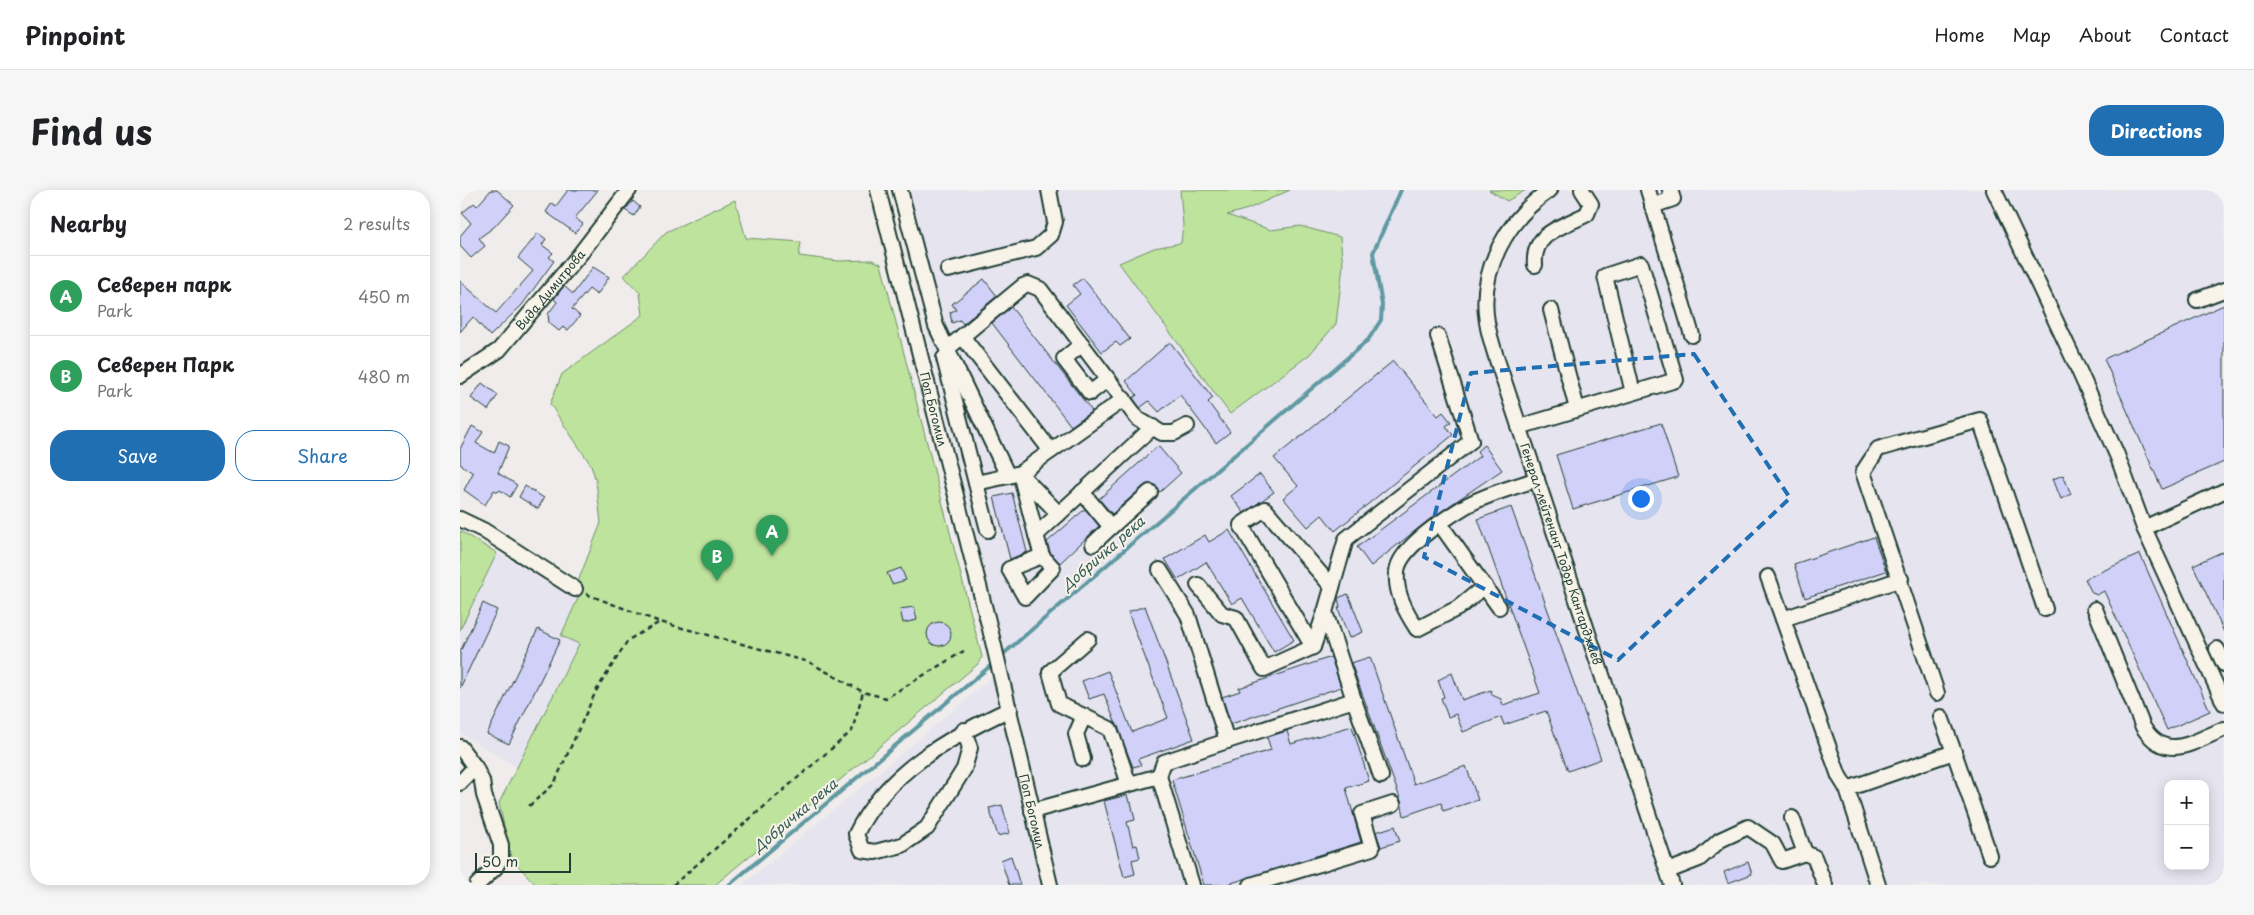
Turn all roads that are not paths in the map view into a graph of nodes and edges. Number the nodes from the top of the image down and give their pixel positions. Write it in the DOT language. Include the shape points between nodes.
graph roads {
  1 [pos="629,190"];
  2 [pos="878,190"];
  3 [pos="900,190"];
  4 [pos="1049,190"];
  5 [pos="1550,190"];
  6 [pos="1582,190"];
  7 [pos="1648,190"];
  8 [pos="1994,190"];
  9 [pos="1675,191"];
  10 [pos="1652,206"];
  11 [pos="1535,265"];
  12 [pos="948,270"];
  13 [pos="2224,290"];
  14 [pos="2197,300"];
  15 [pos="1551,310"];
  16 [pos="936,326"];
  17 [pos="1692,335"];
  18 [pos="962,336"];
  19 [pos="1438,336"];
  20 [pos="1082,344"];
  21 [pos="947,349"];
  22 [pos="460,376"];
  23 [pos="1108,379"];
  24 [pos="1633,393"];
  25 [pos="1124,400"];
  26 [pos="1577,409"];
  27 [pos="1186,426"];
  28 [pos="1519,427"];
  29 [pos="1153,428"];
  30 [pos="1051,451"];
  31 [pos="1014,475"];
  32 [pos="1536,479"];
  33 [pos="976,483"];
  34 [pos="2224,491"];
  35 [pos="1082,492"];
  36 [pos="1150,492"];
  37 [pos="1059,514"];
  38 [pos="460,519"];
  39 [pos="1440,524"];
  40 [pos="1111,527"];
  41 [pos="2144,528"];
  42 [pos="988,530"];
  43 [pos="1036,535"];
  44 [pos="1093,544"];
  45 [pos="1042,556"];
  46 [pos="1160,570"];
  47 [pos="1768,577"];
  48 [pos="1901,579"];
  49 [pos="1198,585"];
  50 [pos="1484,586"];
  51 [pos="1332,587"];
  52 [pos="575,589"];
  53 [pos="1499,607"];
  54 [pos="2045,609"];
  55 [pos="2095,609"];
  56 [pos="1325,612"];
  57 [pos="1783,619"];
  58 [pos="1088,639"];
  59 [pos="1313,647"];
  60 [pos="2217,649"];
  61 [pos="2224,664"];
  62 [pos="1938,692"];
  63 [pos="1354,700"];
  64 [pos="2224,703"];
  65 [pos="1010,709"];
  66 [pos="1084,716"];
  67 [pos="1942,717"];
  68 [pos="2224,729"];
  69 [pos="964,730"];
  70 [pos="1227,741"];
  71 [pos="460,747"];
  72 [pos="1954,752"];
  73 [pos="1083,759"];
  74 [pos="475,767"];
  75 [pos="1159,776"];
  76 [pos="1381,776"];
  77 [pos="460,783"];
  78 [pos="1129,784"];
  79 [pos="1847,789"];
  80 [pos="1393,804"];
  81 [pos="1032,811"];
  82 [pos="1792,818"];
  83 [pos="1805,853"];
  84 [pos="1990,856"];
  85 [pos="1668,871"];
  86 [pos="477,885"];
  87 [pos="1050,885"];
  88 [pos="1192,885"];
  89 [pos="1250,885"];
  90 [pos="1672,885"];
  91 [pos="1825,885"];
  92 [pos="1878,885"];
  1 -- 22 [label="street, Вида Димитрова" via="580,254 498,350"];
  2 -- 65 [label="street, Поп Богомил"];
  3 -- 16 [label="street"];
  4 -- 12 [label="street" via="1055,222 1051,235 1036,248"];
  5 -- 28 [label="street, Генерал-лейтенант Тодор Кантарджиев" via="1534,201 1507,232 1488,278 1487,320"];
  6 -- 11 [label="street" via="1591,204 1587,214 1556,228 1543,238 1534,253"];
  7 -- 10 [label="street"];
  8 -- 41 [label="street" via="2109,437"];
  9 -- 10 [label="street" via="1673,199"];
  10 -- 17 [label="street"];
  13 -- 14 [label="street"];
  15 -- 26 [label="street"];
  16 -- 21 [label="street"];
  16 -- 33 [label="street"];
  18 -- 20 [label="street" via="1028,284 1040,289"];
  18 -- 21 [label="street"];
  18 -- 30 [label="street"];
  19 -- 51 [label="street" via="1470,441 1346,539"];
  20 -- 23 [label="street"];
  20 -- 23 [label="street" via="1064,359 1090,393"];
  21 -- 31 [label="street"];
  23 -- 25 [label="street"];
  24 -- 24 [label="street" via="1605,276 1641,264 1676,380"];
  24 -- 26 [label="street"];
  25 -- 29 [label="street" via="1138,419"];
  25 -- 30 [label="street"];
  26 -- 28 [label="street"];
  27 -- 29 [label="street" via="1174,433 1162,433"];
  28 -- 32 [label="street, Генерал-лейтенант Тодор Кантарджиев"];
  29 -- 35 [label="street"];
  30 -- 31 [label="street"];
  31 -- 33 [label="street"];
  31 -- 37 [label="street"];
  31 -- 43 [label="street"];
  32 -- 39 [label="street" via="1465,506"];
  32 -- 85 [label="street, Генерал-лейтенант Тодор Кантарджиев"];
  33 -- 42 [label="street"];
  34 -- 41 [label="street"];
  35 -- 37 [label="street"];
  35 -- 40 [label="street"];
  36 -- 40 [label="street"];
  37 -- 43 [label="street"];
  38 -- 52 [label="street" via="483,530"];
  39 -- 50 [label="street"];
  39 -- 50 [label="street" via="1408,549 1397,570 1398,588 1406,612 1417,629 1458,608"];
  40 -- 44 [label="street"];
  41 -- 64 [label="street"];
  43 -- 45 [label="street"];
  46 -- 70 [label="street" via="1188,615"];
  47 -- 57 [label="street"];
  48 -- 54 [label="street" via="1863,472 1878,449 1980,420"];
  48 -- 57 [label="street"];
  48 -- 62 [label="street"];
  49 -- 59 [label="street" via="1222,614 1236,618 1264,669"];
  50 -- 53 [label="street"];
  51 -- 56 [label="street"];
  51 -- 59 [label="street" via="1265,508 1241,525"];
  55 -- 68 [label="street" via="2143,727 2152,740 2171,748"];
  56 -- 59 [label="street"];
  56 -- 63 [label="street"];
  57 -- 79 [label="street" via="1839,776"];
  58 -- 66 [label="street" via="1050,672 1059,704"];
  60 -- 61 [label="street"];
  63 -- 70 [label="street"];
  63 -- 76 [label="street"];
  65 -- 69 [label="street"];
  65 -- 81 [label="street, Поп Богомил"];
  66 -- 73 [label="street" via="1076,734"];
  66 -- 78 [label="street" via="1110,729"];
  67 -- 72 [label="street"];
  69 -- 69 [label="street" via="889,786 867,812 856,834 862,850 875,852 902,845 927,828 964,770 970,748"];
  70 -- 75 [label="street" via="1164,762"];
  71 -- 74 [label="street"];
  72 -- 79 [label="street"];
  72 -- 84 [label="street"];
  74 -- 77 [label="street"];
  74 -- 86 [label="street" via="502,845 498,863"];
  75 -- 78 [label="street"];
  75 -- 88 [label="street"];
  78 -- 81 [label="street"];
  79 -- 92 [label="street"];
  80 -- 89 [label="street" via="1362,814 1372,848"];
  81 -- 87 [label="street, Поп Богомил"];
  82 -- 83 [label="street"];
  83 -- 85 [label="street" via="1782,861 1773,844 1748,827 1720,840 1700,859"];
  83 -- 91 [label="street" via="1814,857"];
  85 -- 90 [label="street, Генерал-лейтенант Тодор Кантарджиев"];
}
